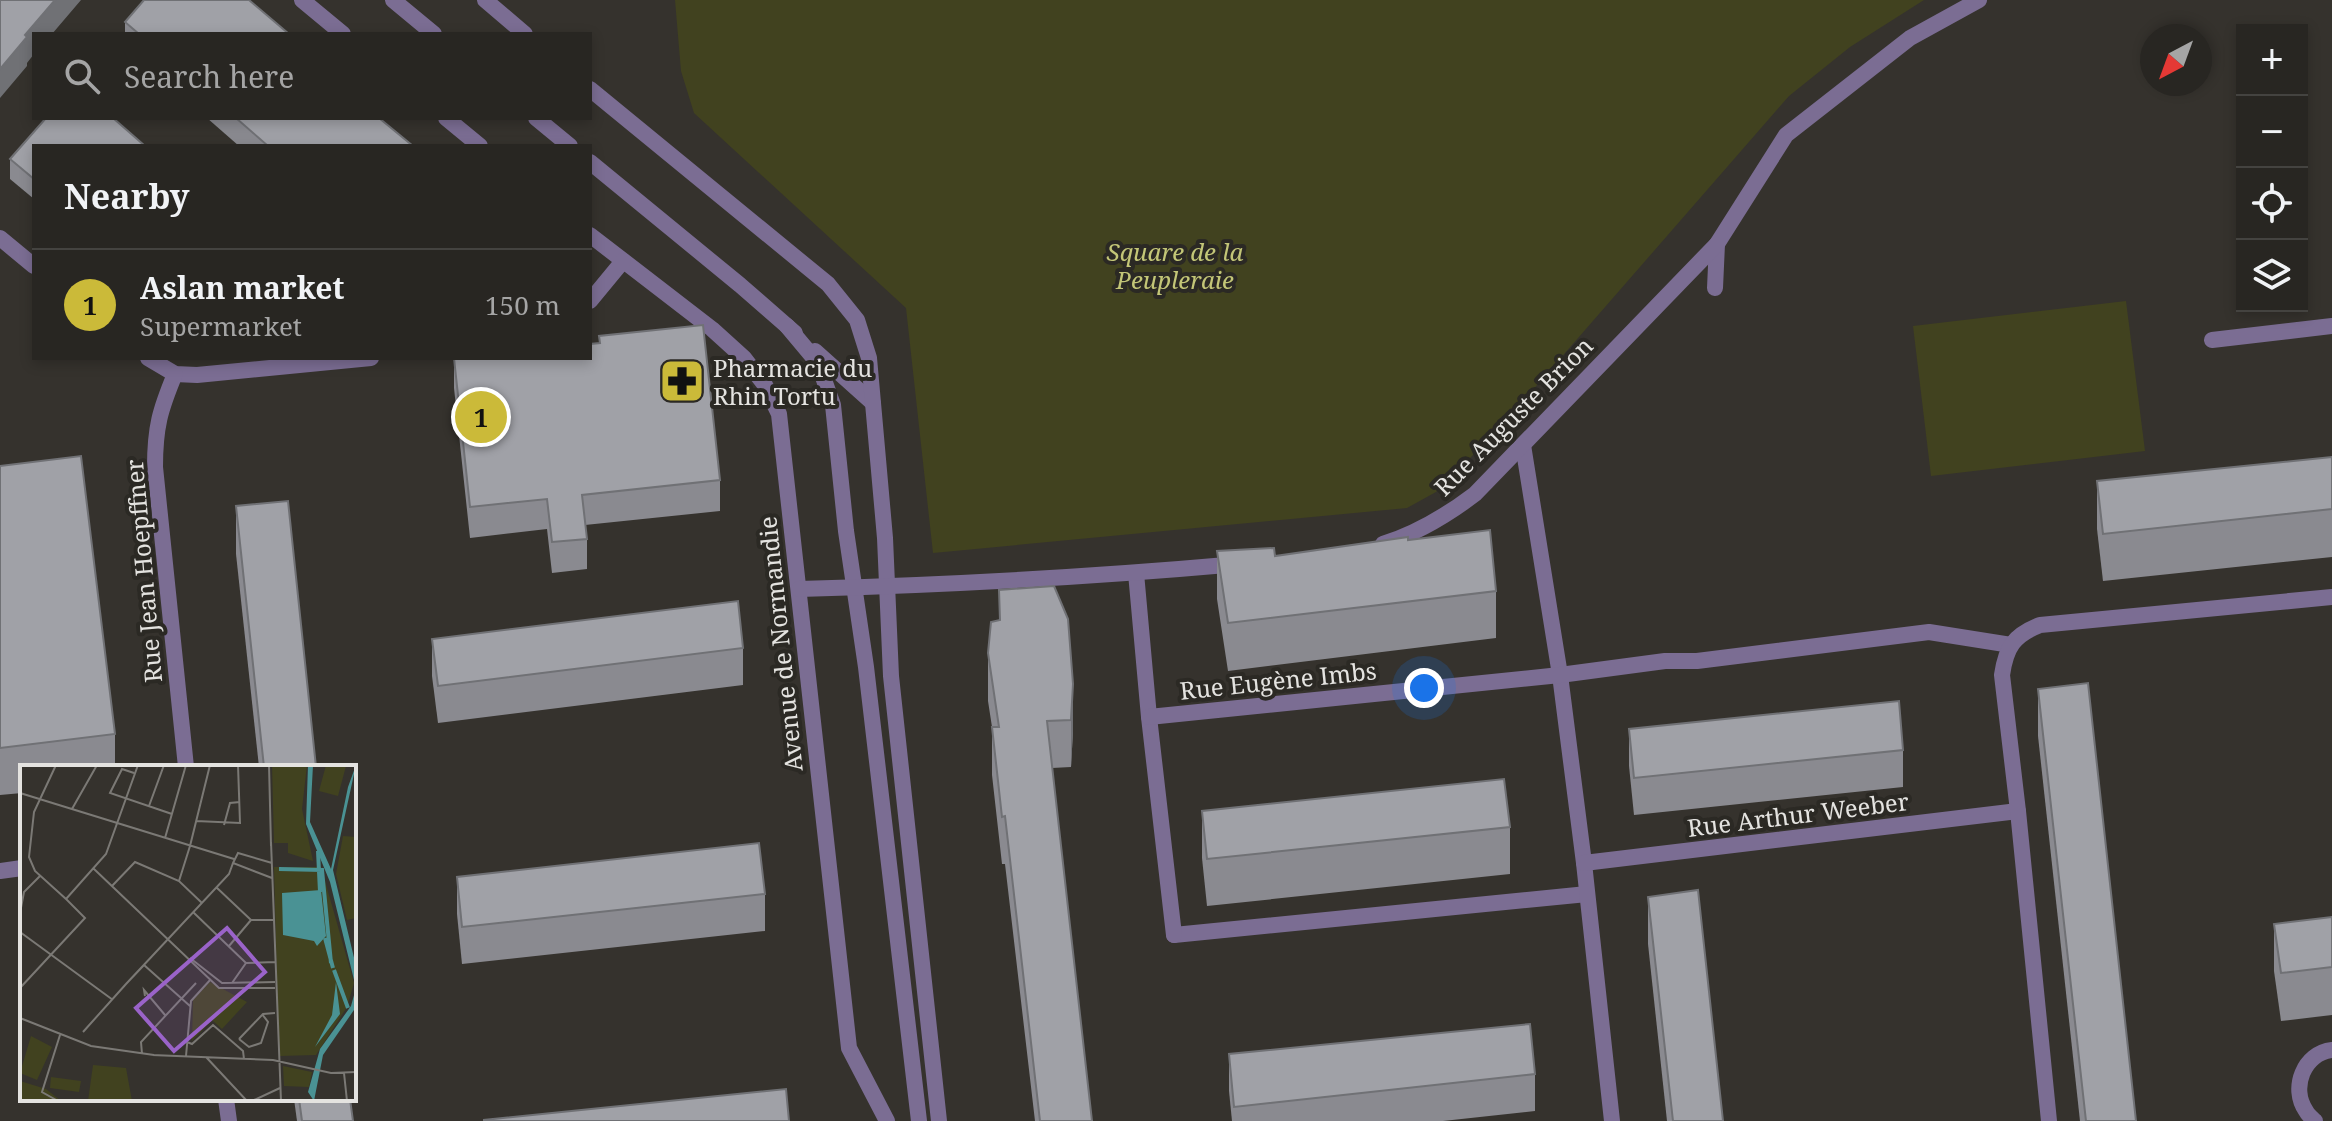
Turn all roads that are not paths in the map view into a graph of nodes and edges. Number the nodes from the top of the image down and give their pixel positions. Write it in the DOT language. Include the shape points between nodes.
graph roads {
  1 [pos="302,0"];
  2 [pos="393,0"];
  3 [pos="485,0"];
  4 [pos="1979,0"];
  5 [pos="341,32"];
  6 [pos="432,32"];
  7 [pos="523,32"];
  8 [pos="592,91"];
  9 [pos="448,120"];
  10 [pos="538,120"];
  11 [pos="478,144"];
  12 [pos="568,144"];
  13 [pos="592,164"];
  14 [pos="592,237"];
  15 [pos="0,238"];
  16 [pos="1717,244"];
  17 [pos="623,261"];
  18 [pos="32,264"];
  19 [pos="1715,288"];
  20 [pos="592,299"];
  21 [pos="787,326"];
  22 [pos="2332,326"];
  23 [pos="2212,340"];
  24 [pos="151,360"];
  25 [pos="351,360"];
  26 [pos="175,374"];
  27 [pos="873,403"];
  28 [pos="1523,445"];
  29 [pos="1366,550"];
  30 [pos="1256,563"];
  31 [pos="1136,573"];
  32 [pos="887,587"];
  33 [pos="855,588"];
  34 [pos="799,589"];
  35 [pos="2332,597"];
  36 [pos="2011,645"];
  37 [pos="1560,675"];
  38 [pos="1149,717"];
  39 [pos="186,765"];
  40 [pos="2018,811"];
  41 [pos="1584,863"];
  42 [pos="20,868"];
  43 [pos="0,871"];
  44 [pos="1587,894"];
  45 [pos="2332,1050"];
  46 [pos="226,1101"];
  47 [pos="229,1121"];
  48 [pos="887,1121"];
  49 [pos="919,1121"];
  50 [pos="939,1121"];
  51 [pos="1612,1121"];
  52 [pos="2049,1121"];
  53 [pos="2315,1121"];
  1 -- 5 [label="street"];
  2 -- 6 [label="street"];
  3 -- 7 [label="street"];
  4 -- 16 [label="street, Rue Auguste Brion" via="1910,38 1786,135"];
  8 -- 27 [label="street" via="828,284 857,320 869,358"];
  9 -- 11 [label="street"];
  10 -- 12 [label="street"];
  13 -- 21 [label="street"];
  14 -- 17 [label="street, Avenue de Normandie"];
  15 -- 18 [label="street"];
  16 -- 19 [label="street"];
  16 -- 28 [label="street, Rue Auguste Brion"];
  17 -- 20 [label="street"];
  17 -- 34 [label="street, Avenue de Normandie" via="712,329 765,385 779,414"];
  21 -- 27 [label="street"];
  21 -- 33 [label="street" via="818,363 833,405"];
  22 -- 23 [label="street"];
  24 -- 26 [label="street"];
  25 -- 26 [label="street"];
  26 -- 39 [label="street, Rue Jean Hoepffner" via="160,410 155,467"];
  27 -- 32 [label="street"];
  28 -- 29 [label="street, Rue Auguste Brion" via="1444,518"];
  28 -- 37 [label="street"];
  30 -- 31 [label="street"];
  31 -- 32 [label="street"];
  31 -- 38 [label="street, Rue Eugène Imbs"];
  32 -- 33 [label="street"];
  32 -- 50 [label="street" via="891,676"];
  33 -- 34 [label="street"];
  33 -- 49 [label="street"];
  34 -- 48 [label="street, Avenue de Normandie" via="849,1048"];
  35 -- 36 [label="street" via="2040,625 2024,631"];
  36 -- 37 [label="street, Rue Eugène Imbs" via="1929,632"];
  36 -- 40 [label="street" via="2002,675"];
  37 -- 38 [label="street, Rue Eugène Imbs"];
  37 -- 41 [label="street"];
  38 -- 44 [label="street, Rue Eugène Imbs" via="1174,935"];
  40 -- 41 [label="street, Rue Arthur Weeber"];
  40 -- 52 [label="street"];
  41 -- 44 [label="street"];
  42 -- 43 [label="street"];
  44 -- 51 [label="street"];
  45 -- 53 [label="street" via="2306,1062 2298,1086 2304,1110"];
  46 -- 47 [label="street"];
}
